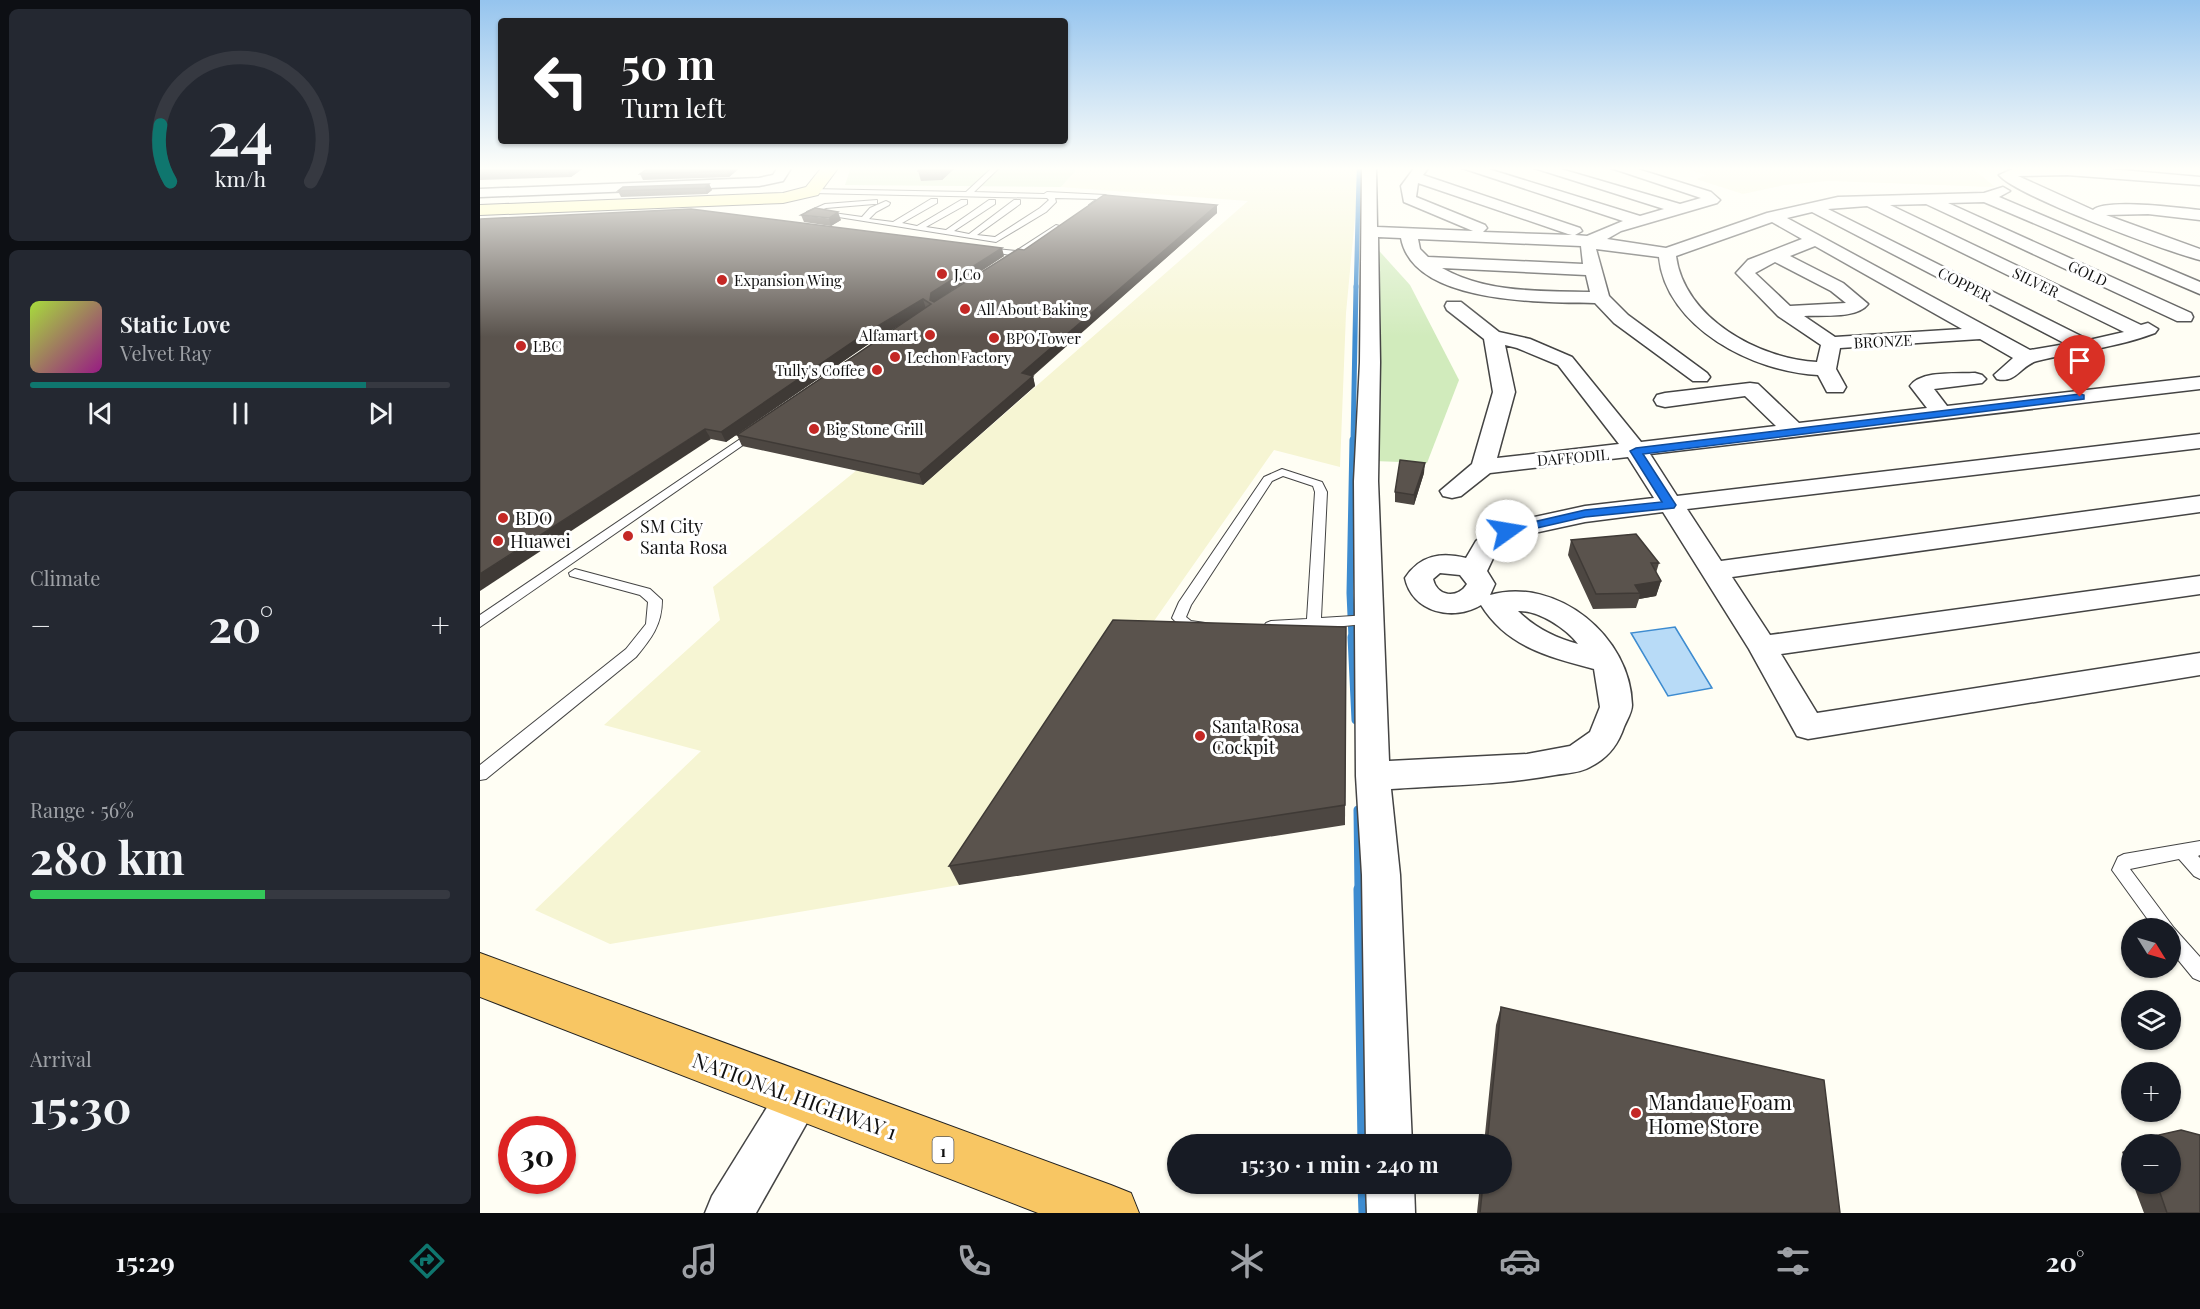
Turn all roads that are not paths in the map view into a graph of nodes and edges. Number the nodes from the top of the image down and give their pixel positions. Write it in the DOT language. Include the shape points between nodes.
graph roads {
  1 [pos="886,224"];
  2 [pos="926,224"];
  3 [pos="961,224"];
  4 [pos="988,224"];
  5 [pos="1017,224"];
  6 [pos="1064,224"];
  7 [pos="1370,224"];
  8 [pos="1468,224"];
  9 [pos="1553,224"];
  10 [pos="1634,224"];
  11 [pos="1751,224"];
  12 [pos="1788,224"];
  13 [pos="1846,224"];
  14 [pos="1916,224"];
  15 [pos="1985,224"];
  16 [pos="2047,224"];
  17 [pos="2119,224"];
  18 [pos="894,225"];
  19 [pos="919,228"];
  20 [pos="2135,229"];
  21 [pos="1370,232"];
  22 [pos="947,233"];
  23 [pos="1408,233"];
  24 [pos="2190,233"];
  25 [pos="971,236"];
  26 [pos="1501,237"];
  27 [pos="1593,239"];
  28 [pos="1817,239"];
  29 [pos="972,248"];
  30 [pos="1667,253"];
  31 [pos="1017,254"];
  32 [pos="1775,255"];
  33 [pos="2200,255"];
  34 [pos="1425,262"];
  35 [pos="997,267"];
  36 [pos="1593,270"];
  37 [pos="2200,290"];
  38 [pos="1600,298"];
  39 [pos="1454,306"];
  40 [pos="1785,312"];
  41 [pos="2192,312"];
  42 [pos="2140,332"];
  43 [pos="1983,333"];
  44 [pos="1493,337"];
  45 [pos="1831,343"];
  46 [pos="2086,346"];
  47 [pos="2027,357"];
  48 [pos="2004,375"];
  49 [pos="1700,377"];
  50 [pos="1975,379"];
  51 [pos="2200,383"];
  52 [pos="1665,400"];
  53 [pos="1942,414"];
  54 [pos="763,427"];
  55 [pos="1794,431"];
  56 [pos="2200,441"];
  57 [pos="1636,451"];
  58 [pos="1483,467"];
  59 [pos="1452,491"];
  60 [pos="2200,504"];
  61 [pos="1670,505"];
  62 [pos="1713,571"];
  63 [pos="575,573"];
  64 [pos="2200,585"];
  65 [pos="1356,620"];
  66 [pos="480,622"];
  67 [pos="1314,624"];
  68 [pos="1210,626"];
  69 [pos="1255,627"];
  70 [pos="1762,646"];
  71 [pos="2200,664"];
  72 [pos="480,774"];
  73 [pos="1373,776"];
  74 [pos="2191,849"];
  75 [pos="2200,871"];
  76 [pos="2157,918"];
  77 [pos="2181,949"];
  78 [pos="2200,972"];
  79 [pos="480,975"];
  80 [pos="787,1091"];
  81 [pos="1389,1134"];
  82 [pos="1390,1194"];
  83 [pos="729,1213"];
  84 [pos="1111,1213"];
  85 [pos="1391,1213"];
  1 -- 18 [label="lane"];
  2 -- 19 [label="lane"];
  3 -- 22 [label="lane"];
  4 -- 25 [label="lane"];
  5 -- 25 [label="lane" via="996,240"];
  6 -- 31 [label="lane"];
  7 -- 21 [label="street"];
  8 -- 26 [label="street"];
  9 -- 27 [label="street"];
  10 -- 27 [label="street"];
  11 -- 30 [label="street"];
  12 -- 28 [label="street"];
  13 -- 46 [label="street, COPPER"];
  14 -- 42 [label="street, SILVER"];
  15 -- 41 [label="street, GOLD"];
  16 -- 37 [label="street"];
  17 -- 20 [label="street"];
  18 -- 19 [label="lane"];
  19 -- 22 [label="lane"];
  20 -- 24 [label="street"];
  20 -- 33 [label="street"];
  21 -- 23 [label="street"];
  21 -- 65 [label="street" via="1366,481"];
  22 -- 25 [label="lane"];
  23 -- 26 [label="street"];
  23 -- 34 [label="street" via="1413,250"];
  26 -- 27 [label="street"];
  27 -- 30 [label="street"];
  27 -- 36 [label="street" via="1588,249"];
  28 -- 32 [label="street"];
  28 -- 43 [label="street"];
  29 -- 31 [label="lane"];
  30 -- 45 [label="street, BRONZE" via="1667,265 1682,294 1703,320 1729,340 1774,362 1831,378"];
  31 -- 35 [label="lane"];
  32 -- 40 [label="street" via="1754,264 1745,273"];
  32 -- 40 [label="street" via="1837,287 1859,304"];
  34 -- 36 [label="street"];
  34 -- 38 [label="street" via="1440,275 1501,293"];
  36 -- 38 [label="street"];
  38 -- 49 [label="street" via="1621,320"];
  39 -- 44 [label="street"];
  40 -- 45 [label="street"];
  41 -- 42 [label="street"];
  42 -- 46 [label="street"];
  43 -- 45 [label="street, BRONZE"];
  43 -- 47 [label="street"];
  44 -- 57 [label="street" via="1565,361"];
  44 -- 58 [label="street" via="1504,392"];
  46 -- 47 [label="street"];
  47 -- 48 [label="street"];
  50 -- 53 [label="street" via="1921,386"];
  51 -- 53 [label="street, DAFFODIL"];
  52 -- 55 [label="street" via="1749,389"];
  53 -- 55 [label="street, DAFFODIL"];
  54 -- 66 [label="lane"];
  55 -- 57 [label="street, DAFFODIL"];
  56 -- 61 [label="street"];
  57 -- 58 [label="street, DAFFODIL"];
  57 -- 61 [label="street"];
  58 -- 59 [label="street"];
  60 -- 62 [label="street"];
  61 -- 62 [label="street"];
  61 -- 73 [label="street" via="1585,514 1507,531 1485,547 1481,590 1519,630 1550,647 1608,662 1616,707 1603,740 1578,758 1527,767"];
  62 -- 70 [label="street"];
  63 -- 72 [label="lane" via="645,592 655,600 656,616 651,630 631,653"];
  64 -- 70 [label="street"];
  65 -- 67 [label="lane"];
  65 -- 73 [label="street"];
  67 -- 68 [label="lane" via="1322,492 1318,484 1282,472 1268,479 1184,605 1179,618 1187,625"];
  67 -- 69 [label="lane"];
  70 -- 71 [label="street" via="1808,727"];
  73 -- 81 [label="street" via="1381,875"];
  74 -- 75 [label="lane"];
  74 -- 76 [label="lane" via="2124,862 2121,870"];
  77 -- 78 [label="lane"];
  79 -- 80 [label="highway, NATIONAL HIGHWAY 1 / 1"];
  80 -- 83 [label="street"];
  80 -- 84 [label="highway, NATIONAL HIGHWAY 1 / 1"];
  82 -- 85 [label="street"];
}
